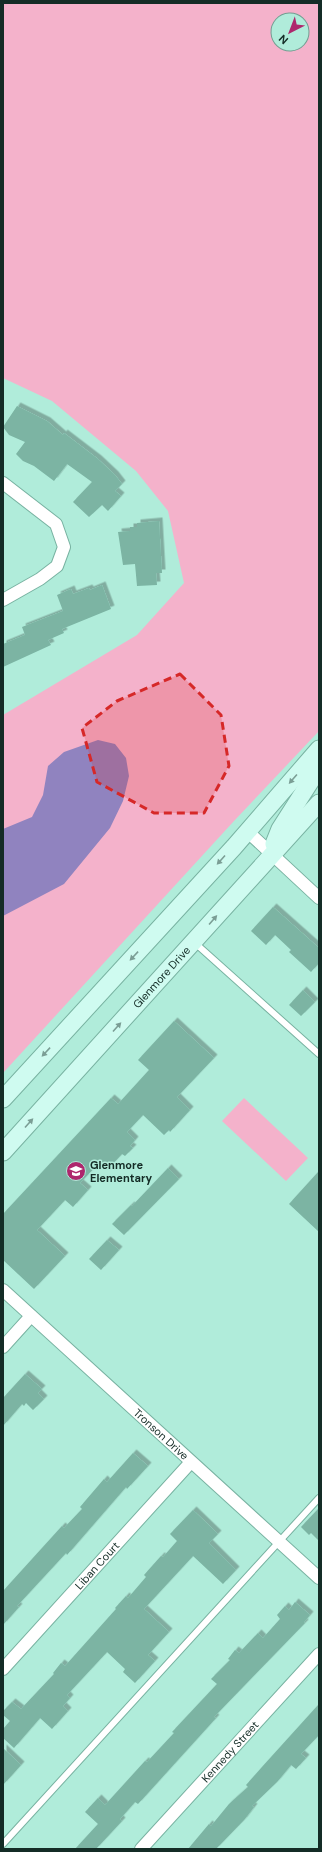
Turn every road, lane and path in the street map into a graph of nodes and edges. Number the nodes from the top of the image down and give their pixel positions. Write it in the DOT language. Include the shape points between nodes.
graph roads {
  1 [pos="3,483"];
  2 [pos="3,600"];
  3 [pos="319,749"];
  4 [pos="319,768"];
  5 [pos="319,802"];
  6 [pos="247,831"];
  7 [pos="271,854"];
  8 [pos="319,898"];
  9 [pos="194,942"];
  10 [pos="319,1054"];
  11 [pos="3,1099"];
  12 [pos="3,1152"];
  13 [pos="3,1290"];
  14 [pos="31,1316"];
  15 [pos="3,1347"];
  16 [pos="191,1462"];
  17 [pos="319,1498"];
  18 [pos="279,1542"];
  19 [pos="319,1578"];
  20 [pos="319,1654"];
  21 [pos="3,1669"];
  22 [pos="3,1844"];
  23 [pos="141,1849"];
  1 -- 2 [label="street" via="56,524 64,548 57,566"];
  3 -- 6 [label="main road, one-way"];
  4 -- 7 [label="main road" via="280,829"];
  5 -- 7 [label="main road, Glenmore Drive"];
  6 -- 7 [label="street"];
  6 -- 11 [label="main road, one-way"];
  7 -- 8 [label="street"];
  9 -- 7 [label="main road, Glenmore Drive, one-way"];
  9 -- 10 [label="lane"];
  12 -- 9 [label="main road, Glenmore Drive, one-way"];
  13 -- 14 [label="street, Tronson Drive"];
  14 -- 15 [label="street"];
  14 -- 16 [label="street, Tronson Drive"];
  16 -- 18 [label="street, Tronson Drive"];
  16 -- 21 [label="street, Liban Court"];
  17 -- 18 [label="lane"];
  18 -- 19 [label="street, Tronson Drive"];
  18 -- 22 [label="lane"];
  20 -- 23 [label="street, Kennedy Street"];
}
